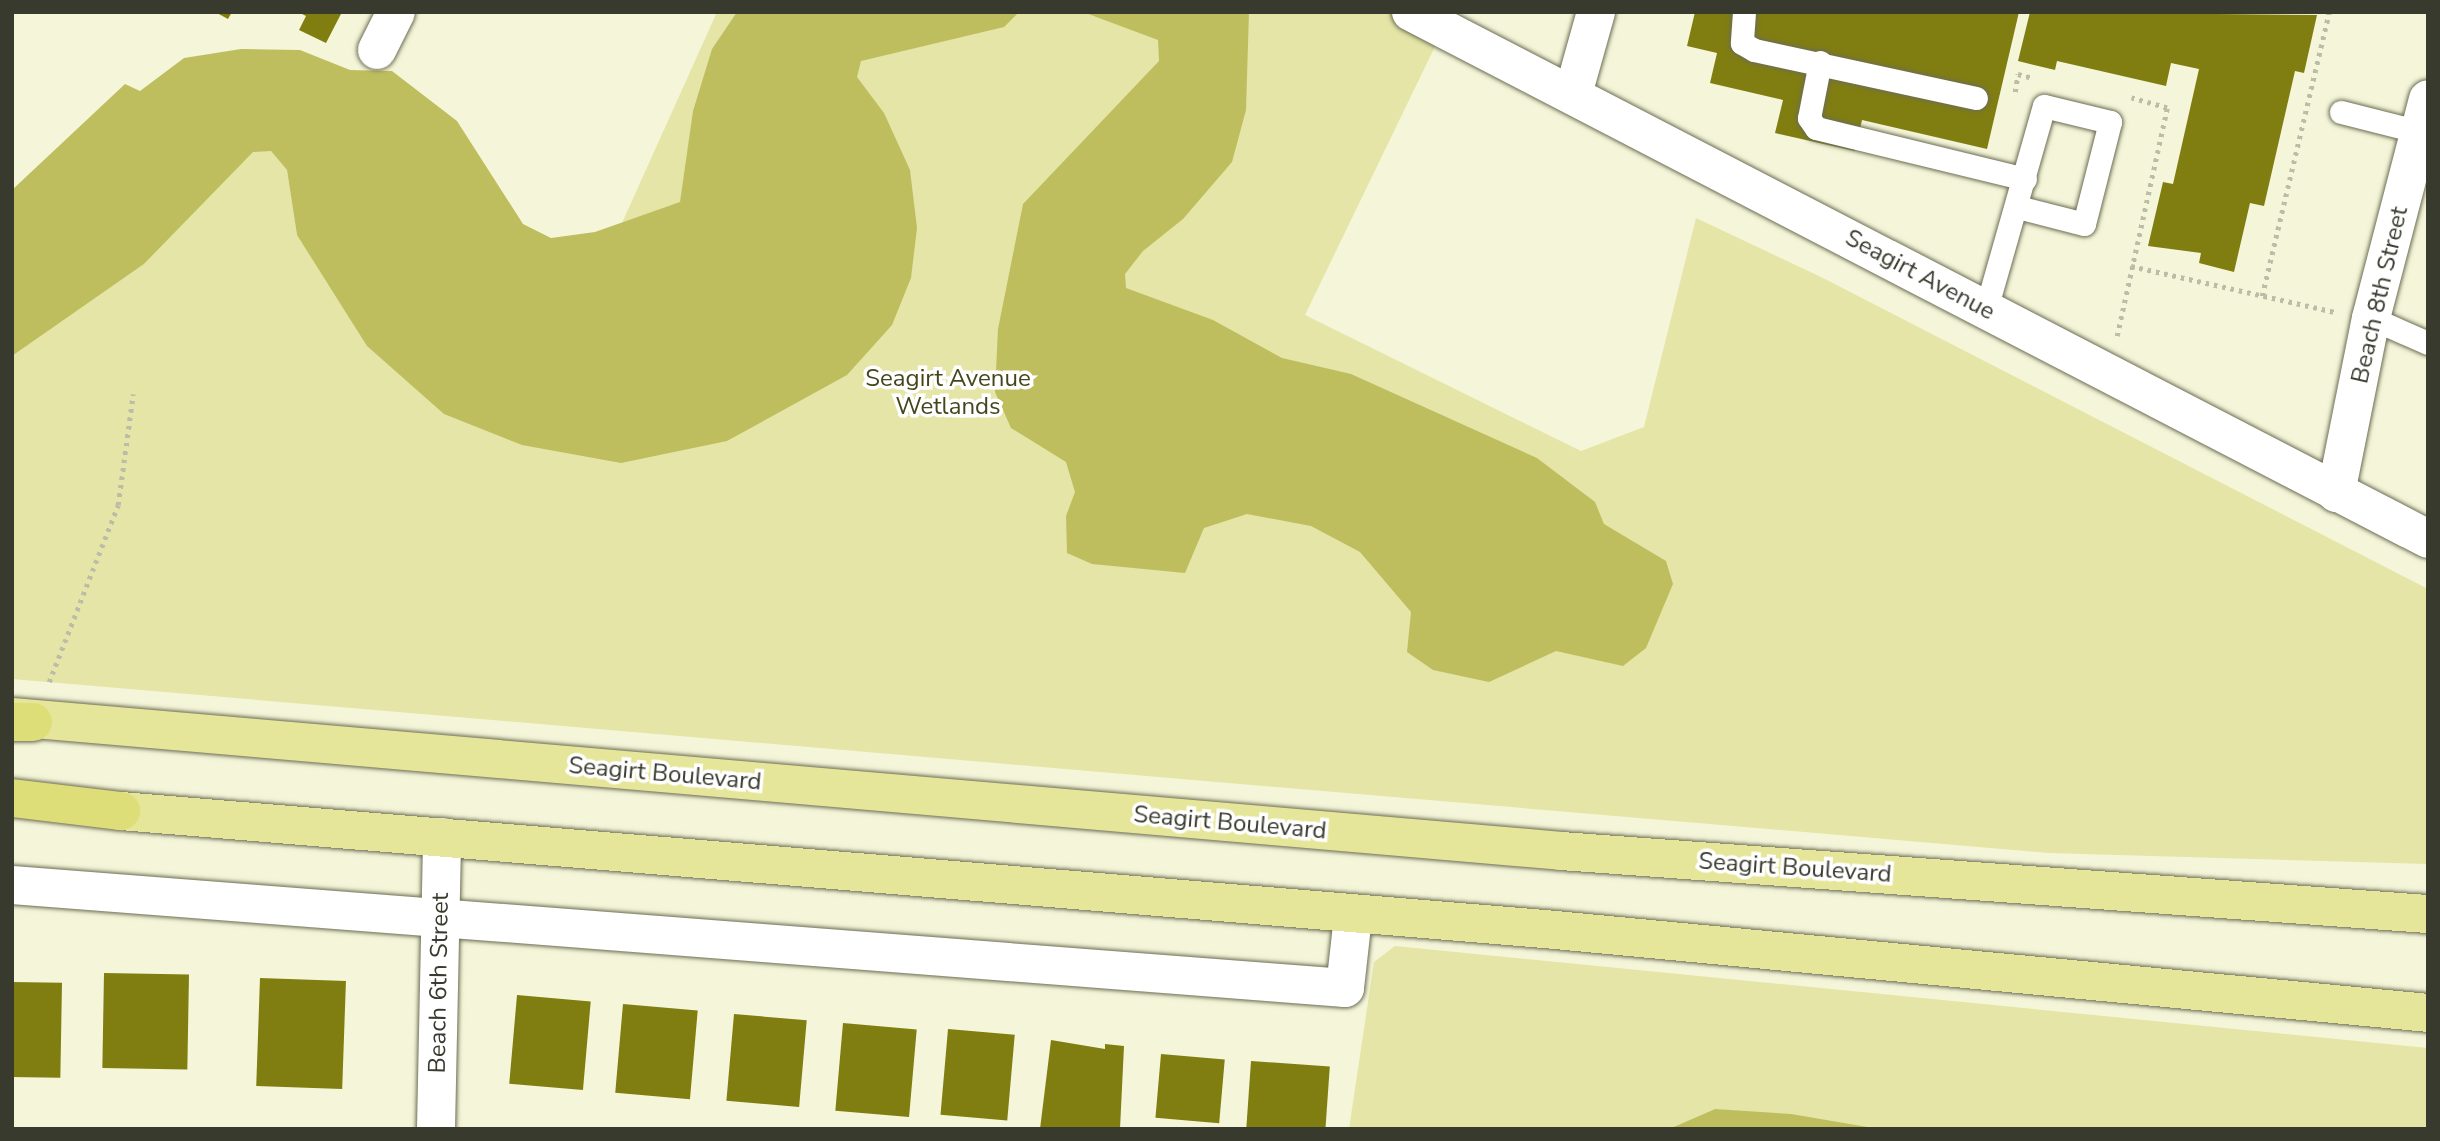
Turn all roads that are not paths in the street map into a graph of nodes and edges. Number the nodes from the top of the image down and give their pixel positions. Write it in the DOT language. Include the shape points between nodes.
graph roads {
  1 [pos="396,12"];
  2 [pos="1411,12"];
  3 [pos="1596,12"];
  4 [pos="1744,12"];
  5 [pos="377,50"];
  6 [pos="1820,62"];
  7 [pos="1573,94"];
  8 [pos="1976,98"];
  9 [pos="2341,112"];
  10 [pos="2424,115"];
  11 [pos="2025,179"];
  12 [pos="2018,207"];
  13 [pos="1986,309"];
  14 [pos="2353,315"];
  15 [pos="2428,344"];
  16 [pos="2336,493"];
  17 [pos="2428,539"];
  18 [pos="19,721"];
  19 [pos="12,797"];
  20 [pos="121,811"];
  21 [pos="12,813"];
  22 [pos="442,837"];
  23 [pos="12,885"];
  24 [pos="2428,914"];
  25 [pos="440,917"];
  26 [pos="1353,917"];
  27 [pos="2428,1013"];
  28 [pos="436,1129"];
  1 -- 5 [label="street"];
  2 -- 7 [label="street, Seagirt Avenue"];
  3 -- 7 [label="street"];
  4 -- 6 [label="lane" via="1742,43"];
  6 -- 8 [label="lane"];
  6 -- 11 [label="lane" via="1809,118 1816,128"];
  7 -- 13 [label="street, Seagirt Avenue"];
  9 -- 10 [label="lane"];
  10 -- 14 [label="street, Beach 8th Street"];
  11 -- 12 [label="lane"];
  11 -- 12 [label="lane" via="2044,106 2110,122 2084,224"];
  12 -- 13 [label="lane"];
  13 -- 16 [label="street, Seagirt Avenue"];
  14 -- 15 [label="lane"];
  14 -- 16 [label="street, Beach 8th Street"];
  16 -- 17 [label="street, Seagirt Avenue"];
  18 -- 24 [label="main road, Seagirt Boulevard" via="1561,851"];
  19 -- 20 [label="highway"];
  20 -- 21 [label="highway"];
  20 -- 22 [label="main road"];
  22 -- 25 [label="street, Beach 6th Street"];
  22 -- 26 [label="main road"];
  23 -- 25 [label="street"];
  25 -- 26 [label="street" via="1345,988"];
  25 -- 28 [label="street, Beach 6th Street"];
  26 -- 27 [label="main road" via="1545,929"];
}
